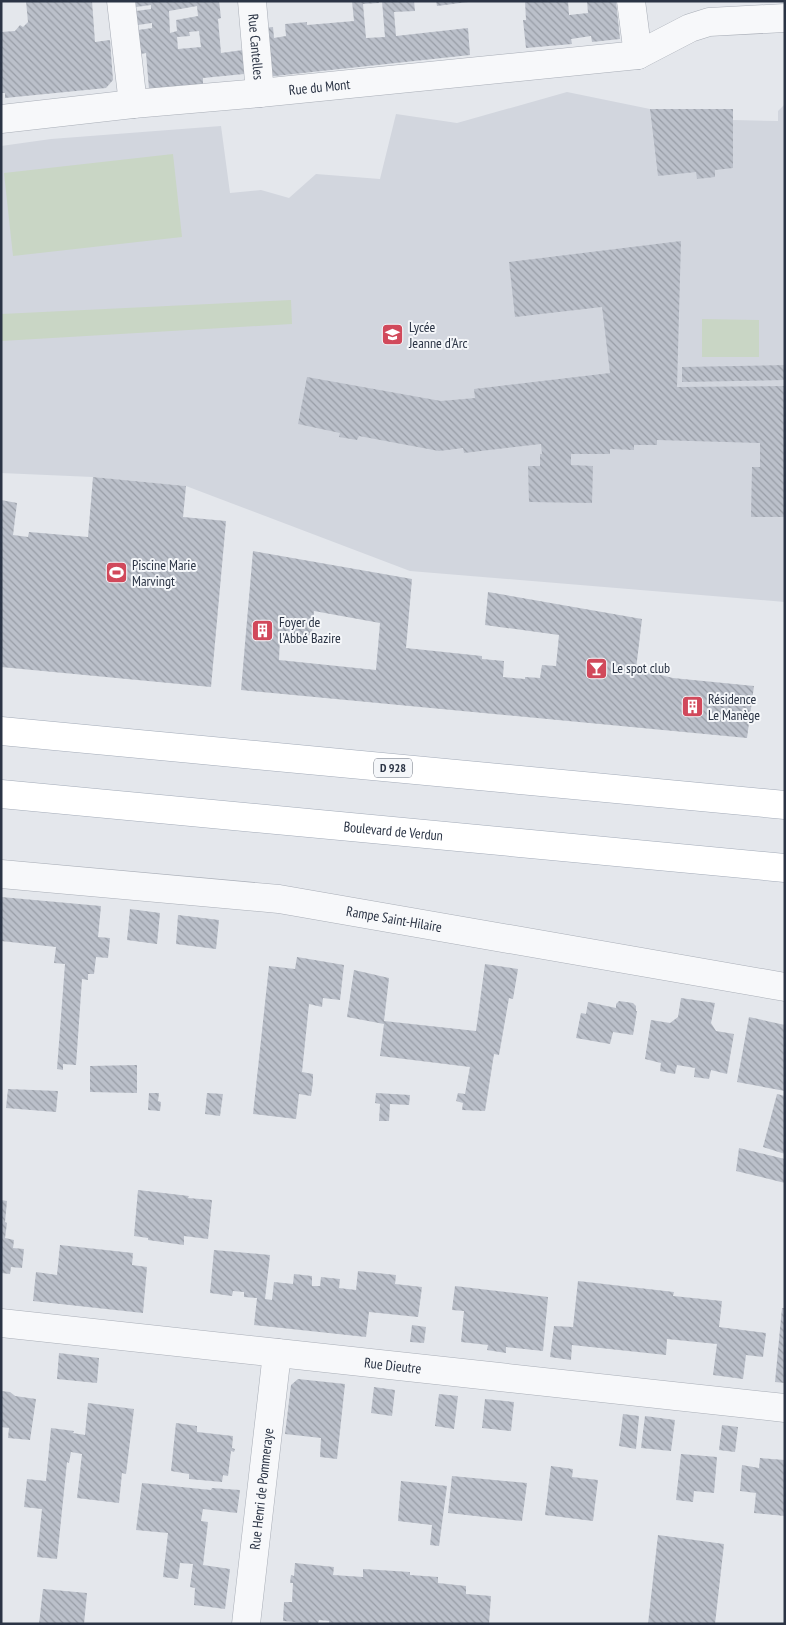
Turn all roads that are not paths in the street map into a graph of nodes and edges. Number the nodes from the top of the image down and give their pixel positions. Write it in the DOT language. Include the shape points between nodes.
graph roads {
  1 [pos="121,1"];
  2 [pos="252,1"];
  3 [pos="631,1"];
  4 [pos="785,18"];
  5 [pos="638,55"];
  6 [pos="260,93"];
  7 [pos="133,104"];
  8 [pos="1,119"];
  9 [pos="1,731"];
  10 [pos="1,794"];
  11 [pos="785,805"];
  12 [pos="785,868"];
  13 [pos="1,874"];
  14 [pos="785,987"];
  15 [pos="1,1323"];
  16 [pos="277,1353"];
  17 [pos="785,1408"];
  18 [pos="246,1624"];
  1 -- 7 [label="street"];
  2 -- 6 [label="street, Rue Cantelles"];
  3 -- 5 [label="street"];
  4 -- 5 [label="street" via="709,22 690,28"];
  5 -- 6 [label="street, Rue du Mont"];
  6 -- 7 [label="street, Rue du Mont"];
  7 -- 8 [label="street, Rue du Mont"];
  9 -- 11 [label="main road, D 928"];
  10 -- 12 [label="main road, Boulevard de Verdun"];
  13 -- 14 [label="street, Rampe Saint-Hilaire" via="279,899"];
  15 -- 16 [label="street, Rue Dieutre"];
  16 -- 17 [label="street, Rue Dieutre"];
  16 -- 18 [label="street, Rue Henri de Pommeraye"];
}
